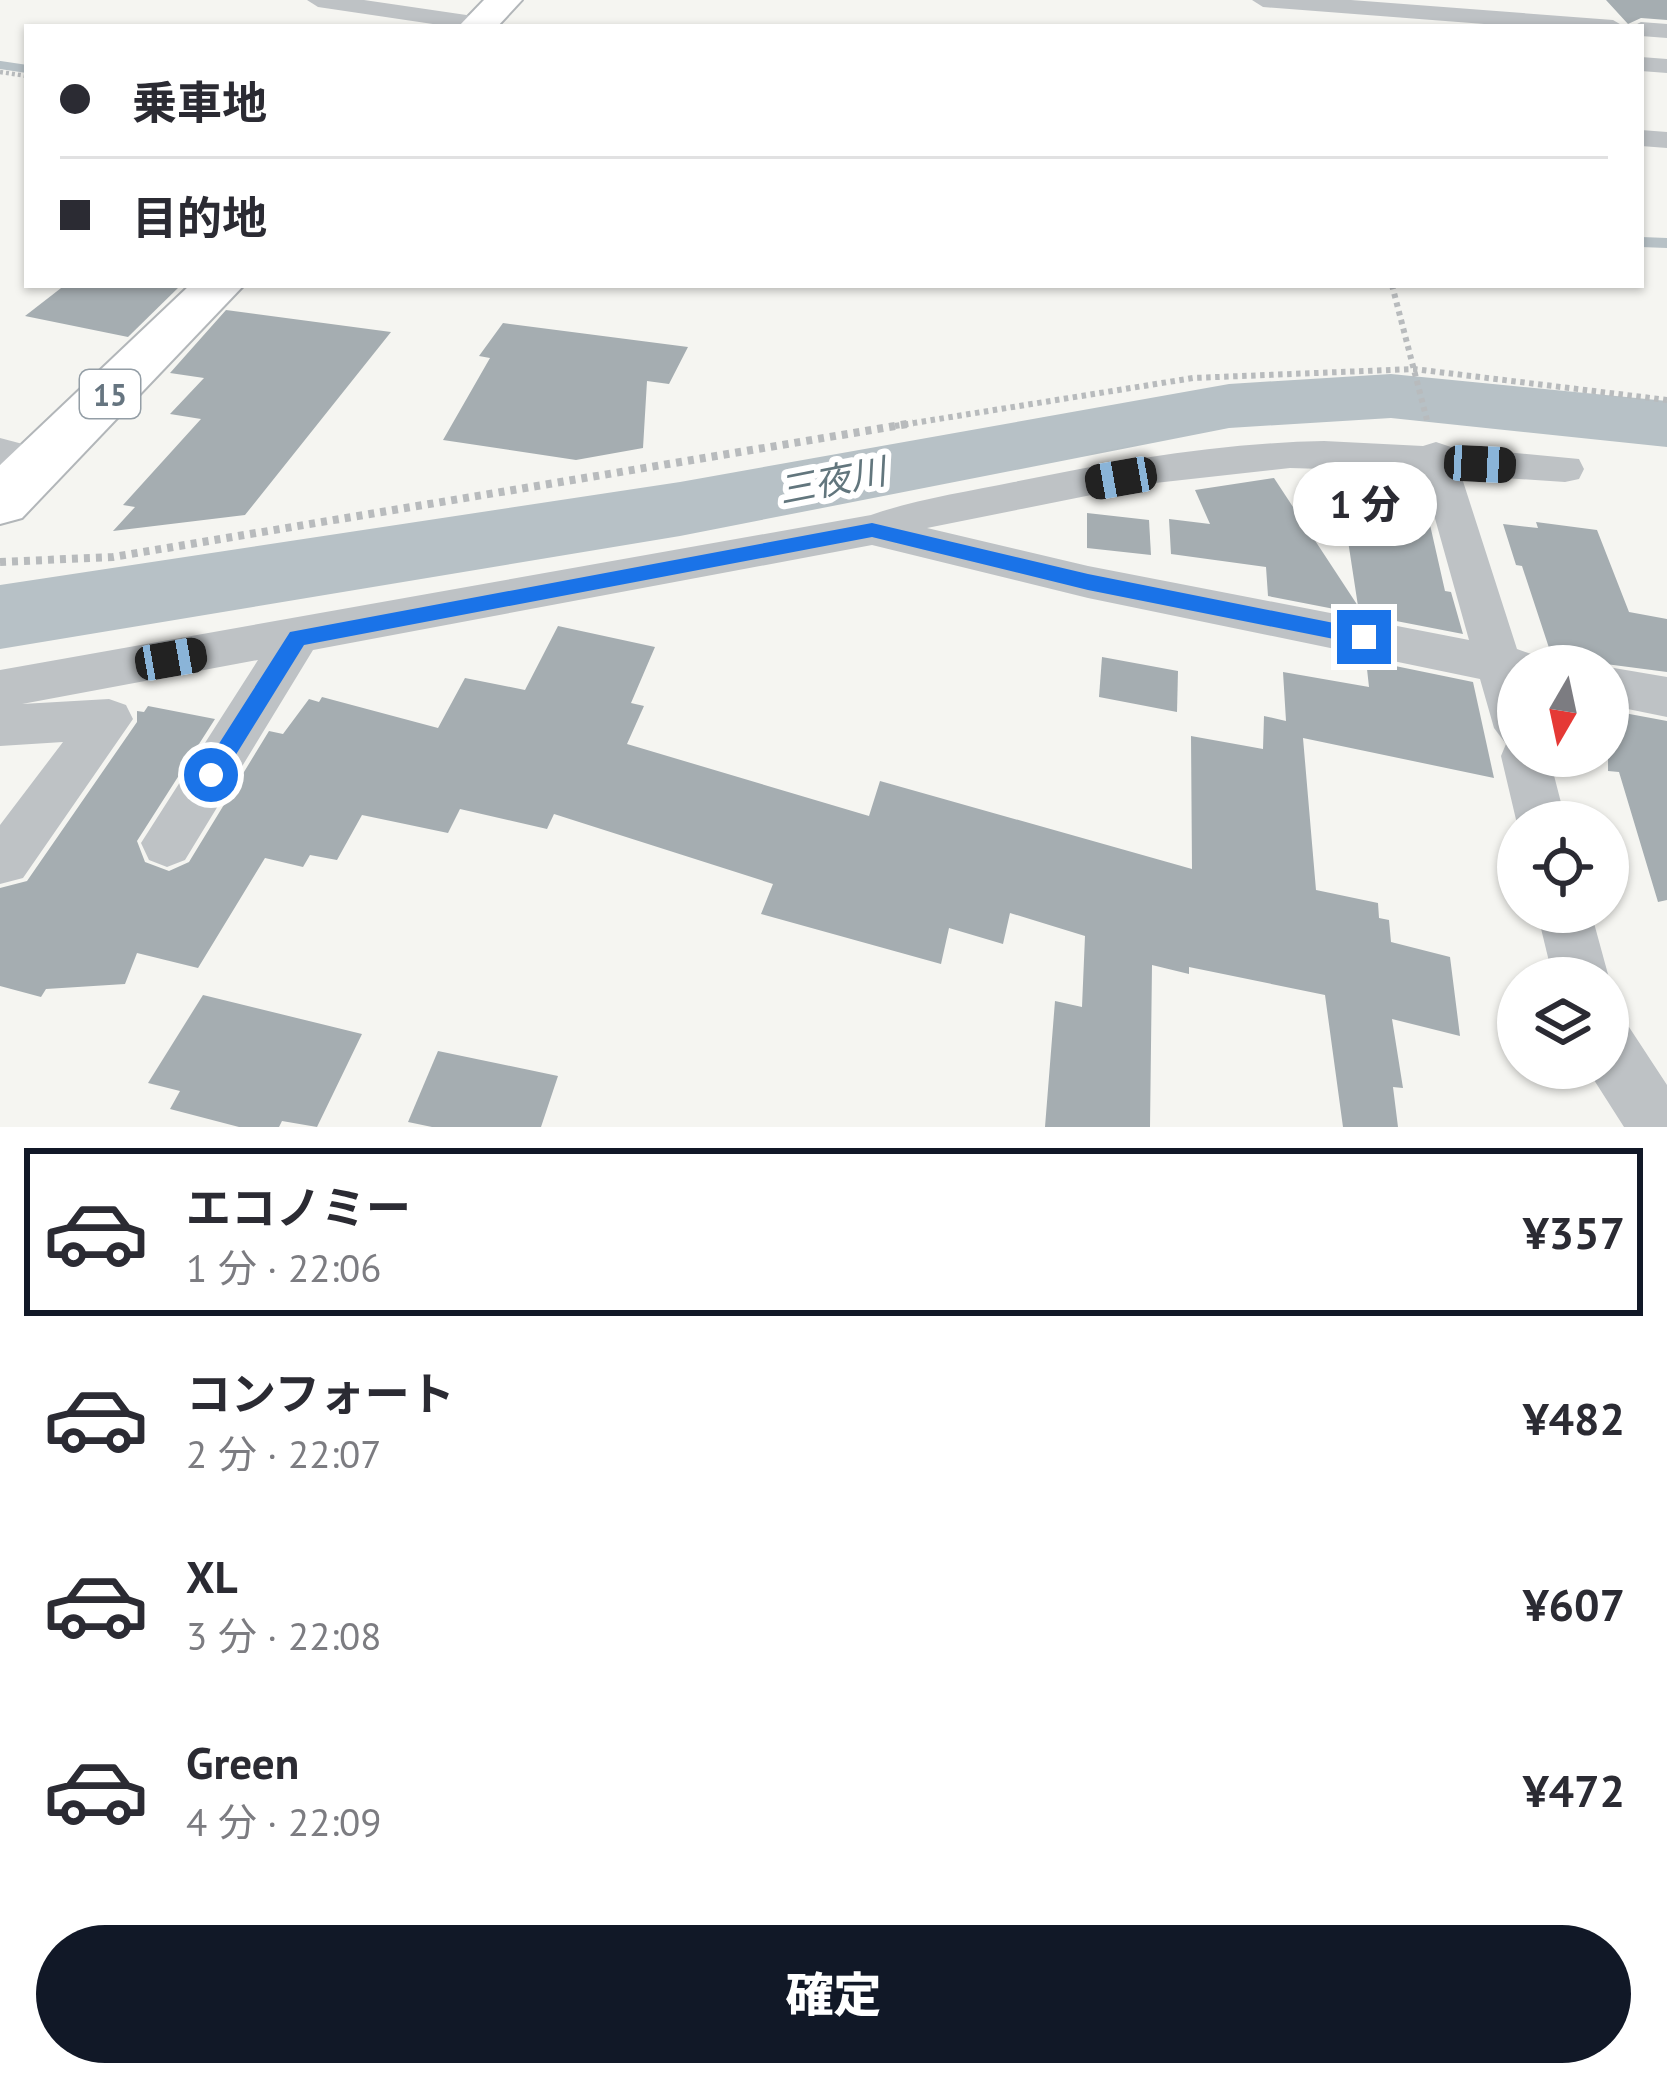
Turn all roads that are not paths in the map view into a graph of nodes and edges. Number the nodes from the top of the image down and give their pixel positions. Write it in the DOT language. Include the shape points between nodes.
graph roads {
  1 [pos="318,0"];
  2 [pos="1263,0"];
  3 [pos="1618,0"];
  4 [pos="1473,8"];
  5 [pos="1326,10"];
  6 [pos="486,17"];
  7 [pos="1410,19"];
  8 [pos="1590,24"];
  9 [pos="1637,24"];
  10 [pos="216,288"];
  11 [pos="20,456"];
  12 [pos="1437,458"];
  13 [pos="1565,469"];
  14 [pos="0,502"];
  15 [pos="872,530"];
  16 [pos="297,638"];
  17 [pos="1503,645"];
  18 [pos="1497,663"];
  19 [pos="0,688"];
  20 [pos="1629,690"];
  21 [pos="1667,698"];
  22 [pos="0,726"];
  23 [pos="167,843"];
  24 [pos="4,861"];
  25 [pos="1629,1081"];
  26 [pos="1659,1127"];
  1 -- 6 [label="street"];
  2 -- 5 [label="street"];
  3 -- 9 [label="street"];
  4 -- 7 [label="street"];
  4 -- 8 [label="street"];
  5 -- 7 [label="street"];
  10 -- 11 [label="main road, 15"];
  11 -- 14 [label="main road, 15"];
  12 -- 13 [label="street"];
  12 -- 15 [label="street" via="1206,462"];
  12 -- 17 [label="street"];
  15 -- 16 [label="street"];
  15 -- 18 [label="street"];
  16 -- 19 [label="street"];
  16 -- 23 [label="street"];
  20 -- 21 [label="street"];
  22 -- 24 [label="street" via="109,719"];
  25 -- 26 [label="street"];
}
